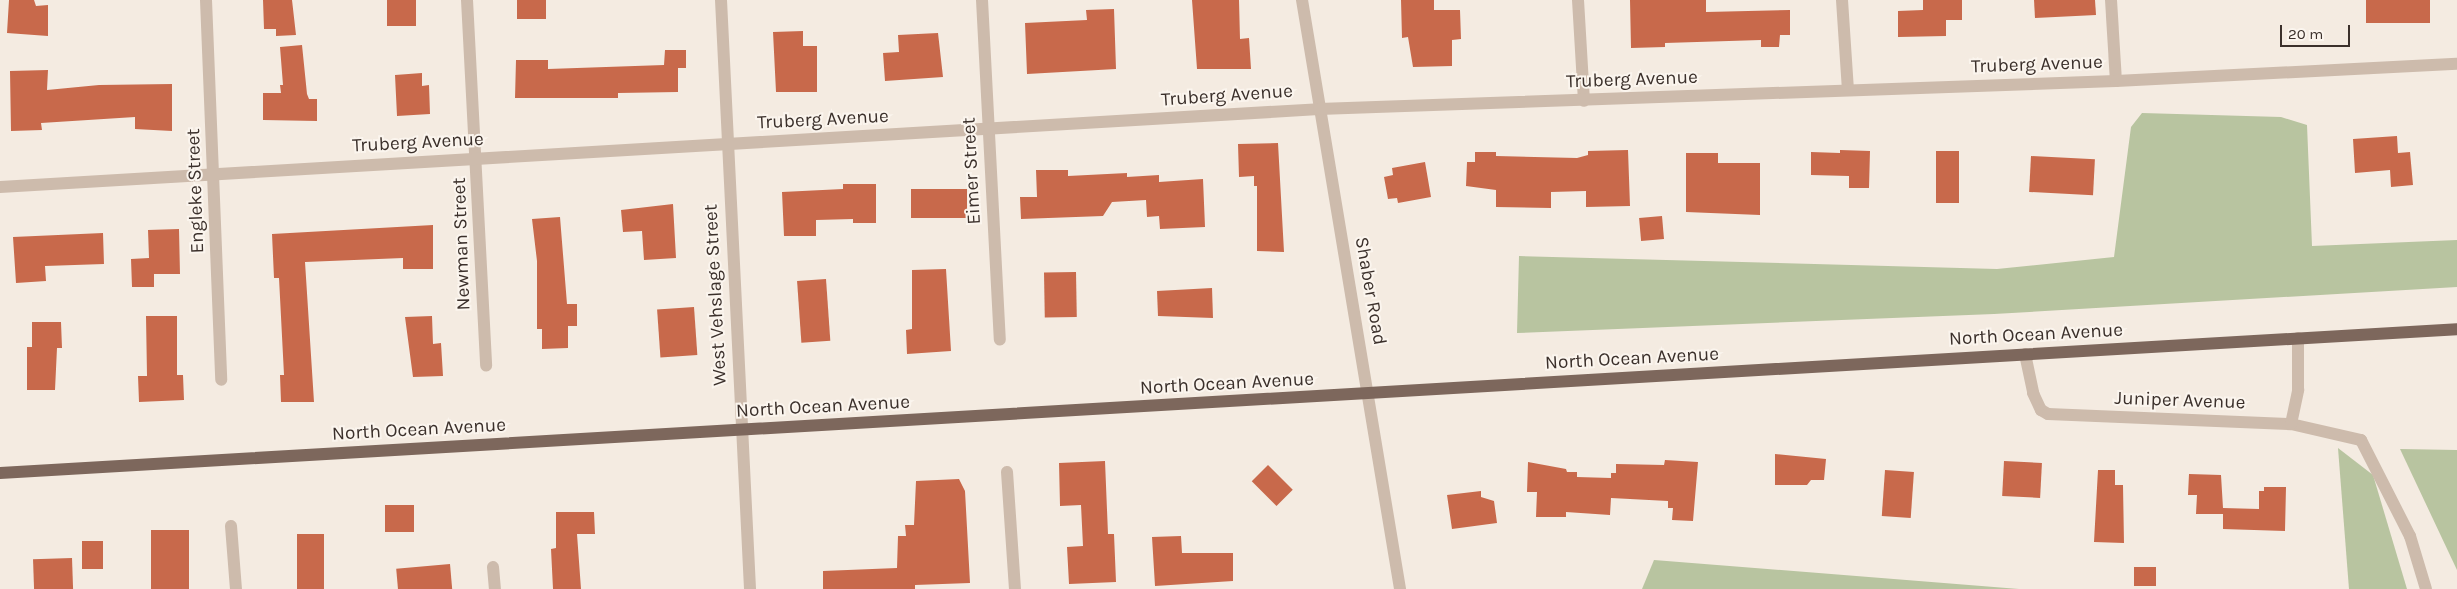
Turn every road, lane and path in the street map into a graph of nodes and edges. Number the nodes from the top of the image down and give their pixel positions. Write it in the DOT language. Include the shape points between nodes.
graph roads {
  1 [pos="206,0"];
  2 [pos="468,0"];
  3 [pos="721,0"];
  4 [pos="982,0"];
  5 [pos="1302,0"];
  6 [pos="1578,0"];
  7 [pos="1842,0"];
  8 [pos="2111,0"];
  9 [pos="2457,64"];
  10 [pos="2116,81"];
  11 [pos="1848,90"];
  12 [pos="1584,101"];
  13 [pos="1320,109"];
  14 [pos="988,130"];
  15 [pos="728,144"];
  16 [pos="477,159"];
  17 [pos="214,172"];
  18 [pos="0,187"];
  19 [pos="2457,329"];
  20 [pos="2298,338"];
  21 [pos="1000,340"];
  22 [pos="2025,354"];
  23 [pos="486,366"];
  24 [pos="222,380"];
  25 [pos="1368,394"];
  26 [pos="2291,424"];
  27 [pos="741,430"];
  28 [pos="1007,472"];
  29 [pos="0,473"];
  30 [pos="231,526"];
  31 [pos="493,567"];
  32 [pos="236,589"];
  33 [pos="495,589"];
  34 [pos="750,589"];
  35 [pos="1015,589"];
  36 [pos="1400,589"];
  37 [pos="2426,589"];
  1 -- 17 [label="street, Engleke Street"];
  2 -- 16 [label="street, Newman Street"];
  3 -- 15 [label="street, West Vehslage Street"];
  4 -- 14 [label="street, Eimer Street"];
  5 -- 13 [label="street, Shaber Road"];
  6 -- 12 [label="street"];
  7 -- 11 [label="street"];
  8 -- 10 [label="street"];
  9 -- 10 [label="street, Truberg Avenue"];
  10 -- 11 [label="street, Truberg Avenue"];
  11 -- 12 [label="street, Truberg Avenue"];
  12 -- 13 [label="street, Truberg Avenue"];
  13 -- 14 [label="street, Truberg Avenue"];
  13 -- 25 [label="street, Shaber Road"];
  14 -- 15 [label="street, Truberg Avenue"];
  14 -- 21 [label="street, Eimer Street"];
  15 -- 16 [label="street, Truberg Avenue"];
  15 -- 27 [label="street, West Vehslage Street"];
  16 -- 17 [label="street, Truberg Avenue"];
  16 -- 23 [label="street, Newman Street"];
  17 -- 18 [label="street, Truberg Avenue"];
  17 -- 24 [label="street, Engleke Street"];
  19 -- 20 [label="main road, North Ocean Avenue"];
  20 -- 22 [label="main road, North Ocean Avenue"];
  20 -- 26 [label="street" via="2299,382"];
  22 -- 25 [label="main road, North Ocean Avenue"];
  22 -- 26 [label="street, Juniper Avenue" via="2033,393 2041,410 2048,414"];
  25 -- 27 [label="main road, North Ocean Avenue"];
  25 -- 36 [label="street, Shaber Road"];
  26 -- 37 [label="street" via="2361,440 2410,536"];
  27 -- 29 [label="main road, North Ocean Avenue"];
  27 -- 34 [label="street, West Vehslage Street"];
  28 -- 35 [label="street"];
  30 -- 32 [label="street"];
  31 -- 33 [label="street"];
}
